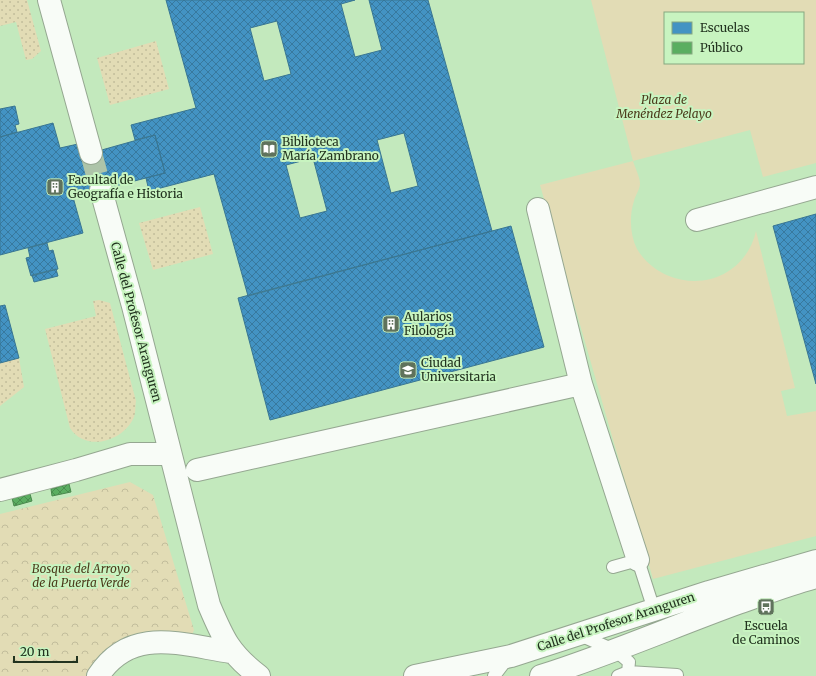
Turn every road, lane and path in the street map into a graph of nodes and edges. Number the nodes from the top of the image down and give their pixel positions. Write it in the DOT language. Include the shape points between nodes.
graph roads {
  1 [pos="49,0"];
  2 [pos="91,152"];
  3 [pos="816,187"];
  4 [pos="101,190"];
  5 [pos="538,209"];
  6 [pos="697,220"];
  7 [pos="581,384"];
  8 [pos="170,454"];
  9 [pos="197,470"];
  10 [pos="0,490"];
  11 [pos="638,560"];
  12 [pos="816,561"];
  13 [pos="613,567"];
  14 [pos="816,577"];
  15 [pos="654,610"];
  16 [pos="580,635"];
  17 [pos="616,650"];
  18 [pos="231,652"];
  19 [pos="511,656"];
  20 [pos="623,674"];
  21 [pos="677,675"];
  22 [pos="98,676"];
  23 [pos="259,676"];
  24 [pos="415,676"];
  25 [pos="494,676"];
  26 [pos="540,676"];
  1 -- 2 [label="street"];
  3 -- 6 [label="street"];
  4 -- 8 [label="street, Calle del Profesor Aranguren"];
  5 -- 7 [label="street"];
  7 -- 9 [label="street"];
  7 -- 11 [label="street"];
  8 -- 10 [label="street" via="130,454"];
  8 -- 18 [label="street, Calle del Profesor Aranguren" via="209,604"];
  11 -- 13 [label="lane"];
  11 -- 15 [label="lane"];
  12 -- 15 [label="street, Calle del Profesor Aranguren"];
  14 -- 17 [label="street, Calle del Profesor Aranguren" via="796,582"];
  15 -- 16 [label="street, Calle del Profesor Aranguren"];
  16 -- 17 [label="lane"];
  16 -- 19 [label="street, Calle del Profesor Aranguren"];
  17 -- 20 [label="lane" via="629,662"];
  17 -- 26 [label="street, Calle del Profesor Aranguren"];
  18 -- 22 [label="street" via="174,642 152,642 134,646 115,656"];
  18 -- 23 [label="street, Calle del Profesor Aranguren"];
  19 -- 24 [label="street, Calle del Profesor Aranguren"];
  19 -- 25 [label="lane" via="499,667"];
  20 -- 21 [label="lane"];
}
